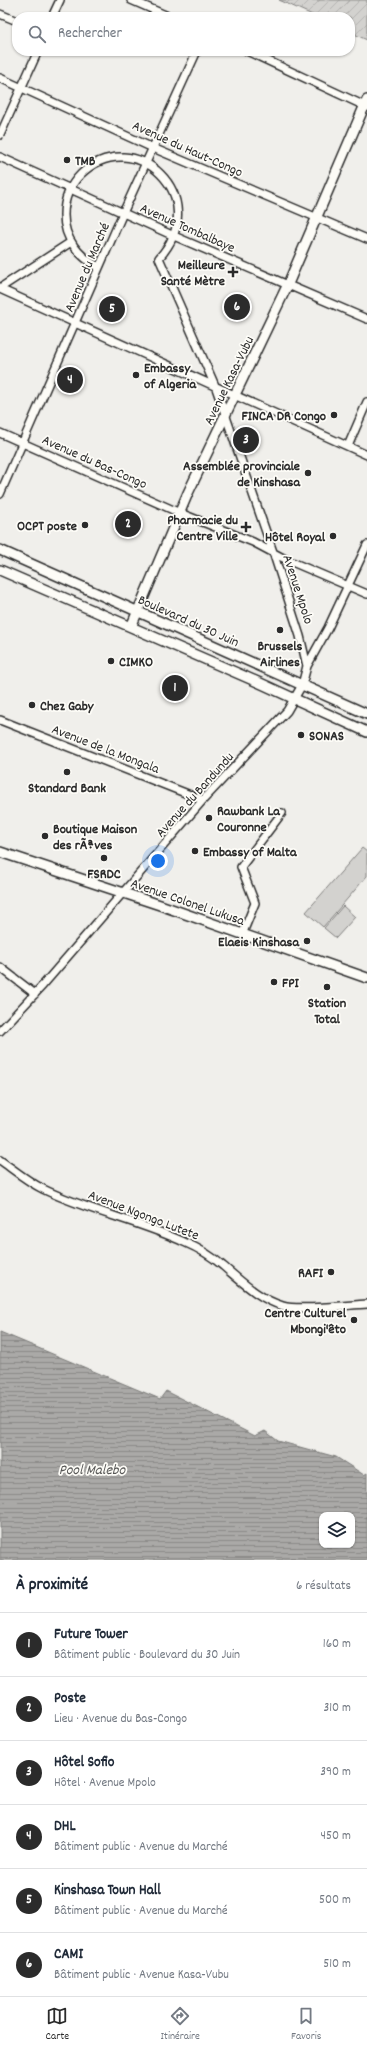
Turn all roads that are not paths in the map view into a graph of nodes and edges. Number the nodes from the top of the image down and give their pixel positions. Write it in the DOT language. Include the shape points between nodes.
graph roads {
  1 [pos="60,0"];
  2 [pos="130,0"];
  3 [pos="54,12"];
  4 [pos="158,12"];
  5 [pos="0,14"];
  6 [pos="12,20"];
  7 [pos="36,56"];
  8 [pos="195,56"];
  9 [pos="258,56"];
  10 [pos="0,78"];
  11 [pos="23,87"];
  12 [pos="366,104"];
  13 [pos="0,135"];
  14 [pos="153,148"];
  15 [pos="0,157"];
  16 [pos="146,163"];
  17 [pos="70,188"];
  18 [pos="123,213"];
  19 [pos="318,218"];
  20 [pos="174,236"];
  21 [pos="367,240"];
  22 [pos="71,242"];
  23 [pos="99,267"];
  24 [pos="288,284"];
  25 [pos="0,288"];
  26 [pos="367,319"];
  27 [pos="76,323"];
  28 [pos="216,388"];
  29 [pos="235,396"];
  30 [pos="367,402"];
  31 [pos="226,416"];
  32 [pos="0,433"];
  33 [pos="21,442"];
  34 [pos="348,446"];
  35 [pos="367,455"];
  36 [pos="0,494"];
  37 [pos="180,512"];
  38 [pos="367,545"];
  39 [pos="0,550"];
  40 [pos="273,552"];
  41 [pos="0,570"];
  42 [pos="348,587"];
  43 [pos="367,594"];
  44 [pos="137,612"];
  45 [pos="131,627"];
  46 [pos="306,666"];
  47 [pos="302,685"];
  48 [pos="295,699"];
  49 [pos="367,714"];
  50 [pos="0,720"];
  51 [pos="367,732"];
  52 [pos="203,800"];
  53 [pos="282,813"];
  54 [pos="0,852"];
  55 [pos="124,893"];
  56 [pos="242,934"];
  57 [pos="0,967"];
  58 [pos="367,978"];
  59 [pos="35,994"];
  60 [pos="0,1031"];
  61 [pos="0,1160"];
  62 [pos="367,1304"];
  1 -- 3 [label="street"];
  2 -- 4 [label="street"];
  5 -- 6 [label="street"];
  7 -- 11 [label="street"];
  8 -- 14 [label="street, Avenue du Marché"];
  9 -- 12 [label="street"];
  10 -- 11 [label="street, Avenue du Haut-Congo"];
  11 -- 13 [label="street"];
  11 -- 14 [label="street, Avenue du Haut-Congo"];
  12 -- 19 [label="main road, Avenue Kasa-Vubu"];
  14 -- 16 [label="street, Avenue du Marché"];
  14 -- 19 [label="street, Avenue du Haut-Congo"];
  15 -- 17 [label="street, Avenue Tombalbaye"];
  16 -- 17 [label="street" via="122,158 109,159 86,169"];
  16 -- 18 [label="street, Avenue du Marché"];
  16 -- 20 [label="street" via="163,176 174,194 178,215"];
  17 -- 18 [label="street, Avenue Tombalbaye"];
  17 -- 22 [label="street" via="64,209"];
  18 -- 20 [label="street, Avenue Tombalbaye"];
  18 -- 23 [label="street, Avenue du Marché"];
  19 -- 21 [label="street, Avenue du Haut-Congo"];
  19 -- 24 [label="main road, Avenue Kasa-Vubu"];
  20 -- 24 [label="street, Avenue Tombalbaye"];
  20 -- 28 [label="street, Avenue Mpolo" via="159,258"];
  22 -- 23 [label="street" via="83,257"];
  22 -- 25 [label="street"];
  23 -- 27 [label="street, Avenue du Marché"];
  24 -- 26 [label="street, Avenue Tombalbaye"];
  24 -- 29 [label="main road, Avenue Kasa-Vubu"];
  25 -- 27 [label="street"];
  27 -- 28 [label="street"];
  27 -- 33 [label="street, Avenue du Marché"];
  28 -- 29 [label="street"];
  28 -- 31 [label="street, Avenue Mpolo"];
  29 -- 31 [label="main road, Avenue Kasa-Vubu"];
  29 -- 34 [label="street"];
  30 -- 34 [label="street"];
  31 -- 37 [label="main road, Avenue Kasa-Vubu"];
  31 -- 40 [label="street, Avenue Mpolo"];
  32 -- 33 [label="street, Avenue du Bas-Congo"];
  33 -- 36 [label="street, Avenue du Marché"];
  33 -- 37 [label="street, Avenue du Bas-Congo"];
  34 -- 35 [label="street"];
  37 -- 40 [label="street, Avenue du Bas-Congo"];
  37 -- 44 [label="main road, Avenue Kasa-Vubu"];
  38 -- 42 [label="street"];
  39 -- 44 [label="main road, Boulevard du 30 Juin"];
  40 -- 42 [label="street, Avenue du Bas-Congo"];
  40 -- 46 [label="street, Avenue Mpolo" via="300,636"];
  41 -- 45 [label="main road, Boulevard du 30 Juin"];
  42 -- 43 [label="street, Avenue du Bas-Congo"];
  42 -- 46 [label="street" via="325,635"];
  44 -- 45 [label="main road, Avenue Kasa-Vubu"];
  44 -- 47 [label="main road, Boulevard du 30 Juin"];
  45 -- 48 [label="main road, Boulevard du 30 Juin"];
  46 -- 47 [label="street, Avenue Mpolo"];
  47 -- 48 [label="street, Avenue du Bandundu"];
  47 -- 49 [label="main road, Boulevard du 30 Juin"];
  48 -- 51 [label="main road, Boulevard du 30 Juin"];
  48 -- 52 [label="street, Avenue du Bandundu" via="287,711"];
  50 -- 52 [label="street, Avenue de la Mongala"];
  52 -- 55 [label="street, Avenue du Bandundu"];
  53 -- 56 [label="street" via="241,867 254,903"];
  54 -- 55 [label="main road, Avenue Colonel Lukusa"];
  55 -- 56 [label="main road, Avenue Colonel Lukusa"];
  55 -- 59 [label="street, Avenue du Bandundu"];
  56 -- 58 [label="main road, Avenue Colonel Lukusa"];
  57 -- 59 [label="street"];
  59 -- 60 [label="street, Avenue du Bandundu"];
  61 -- 62 [label="street, Avenue Ngongo Lutete" via="43,1188 103,1213 121,1217 185,1242 218,1262 255,1292 283,1306 297,1308"];
}
